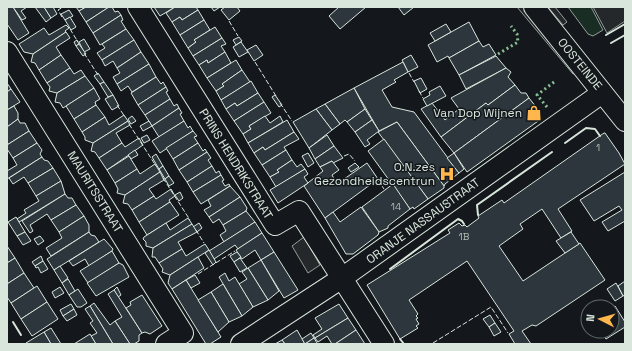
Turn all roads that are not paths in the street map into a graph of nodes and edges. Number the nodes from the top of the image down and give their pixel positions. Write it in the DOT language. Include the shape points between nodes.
graph roads {
  1 [pos="138,7"];
  2 [pos="534,7"];
  3 [pos="7,52"];
  4 [pos="602,93"];
  5 [pos="625,121"];
  6 [pos="342,278"];
  7 [pos="166,344"];
  8 [pos="241,344"];
  9 [pos="384,344"];
  1 -- 6 [label="street, PRINS HENDRIKSTRAAT" via="275,225 299,211"];
  2 -- 4 [label="street, OOSTEINDE"];
  3 -- 7 [label="street, MAURITSSTRAAT" via="183,333"];
  4 -- 5 [label="street, OOSTEINDE"];
  4 -- 6 [label="street, ORANJE NASSAUSTRAAT"];
  6 -- 8 [label="street, ORANJE NASSAUSTRAAT"];
  6 -- 9 [label="street, PRINS HENDRIKSTRAAT"];
}
